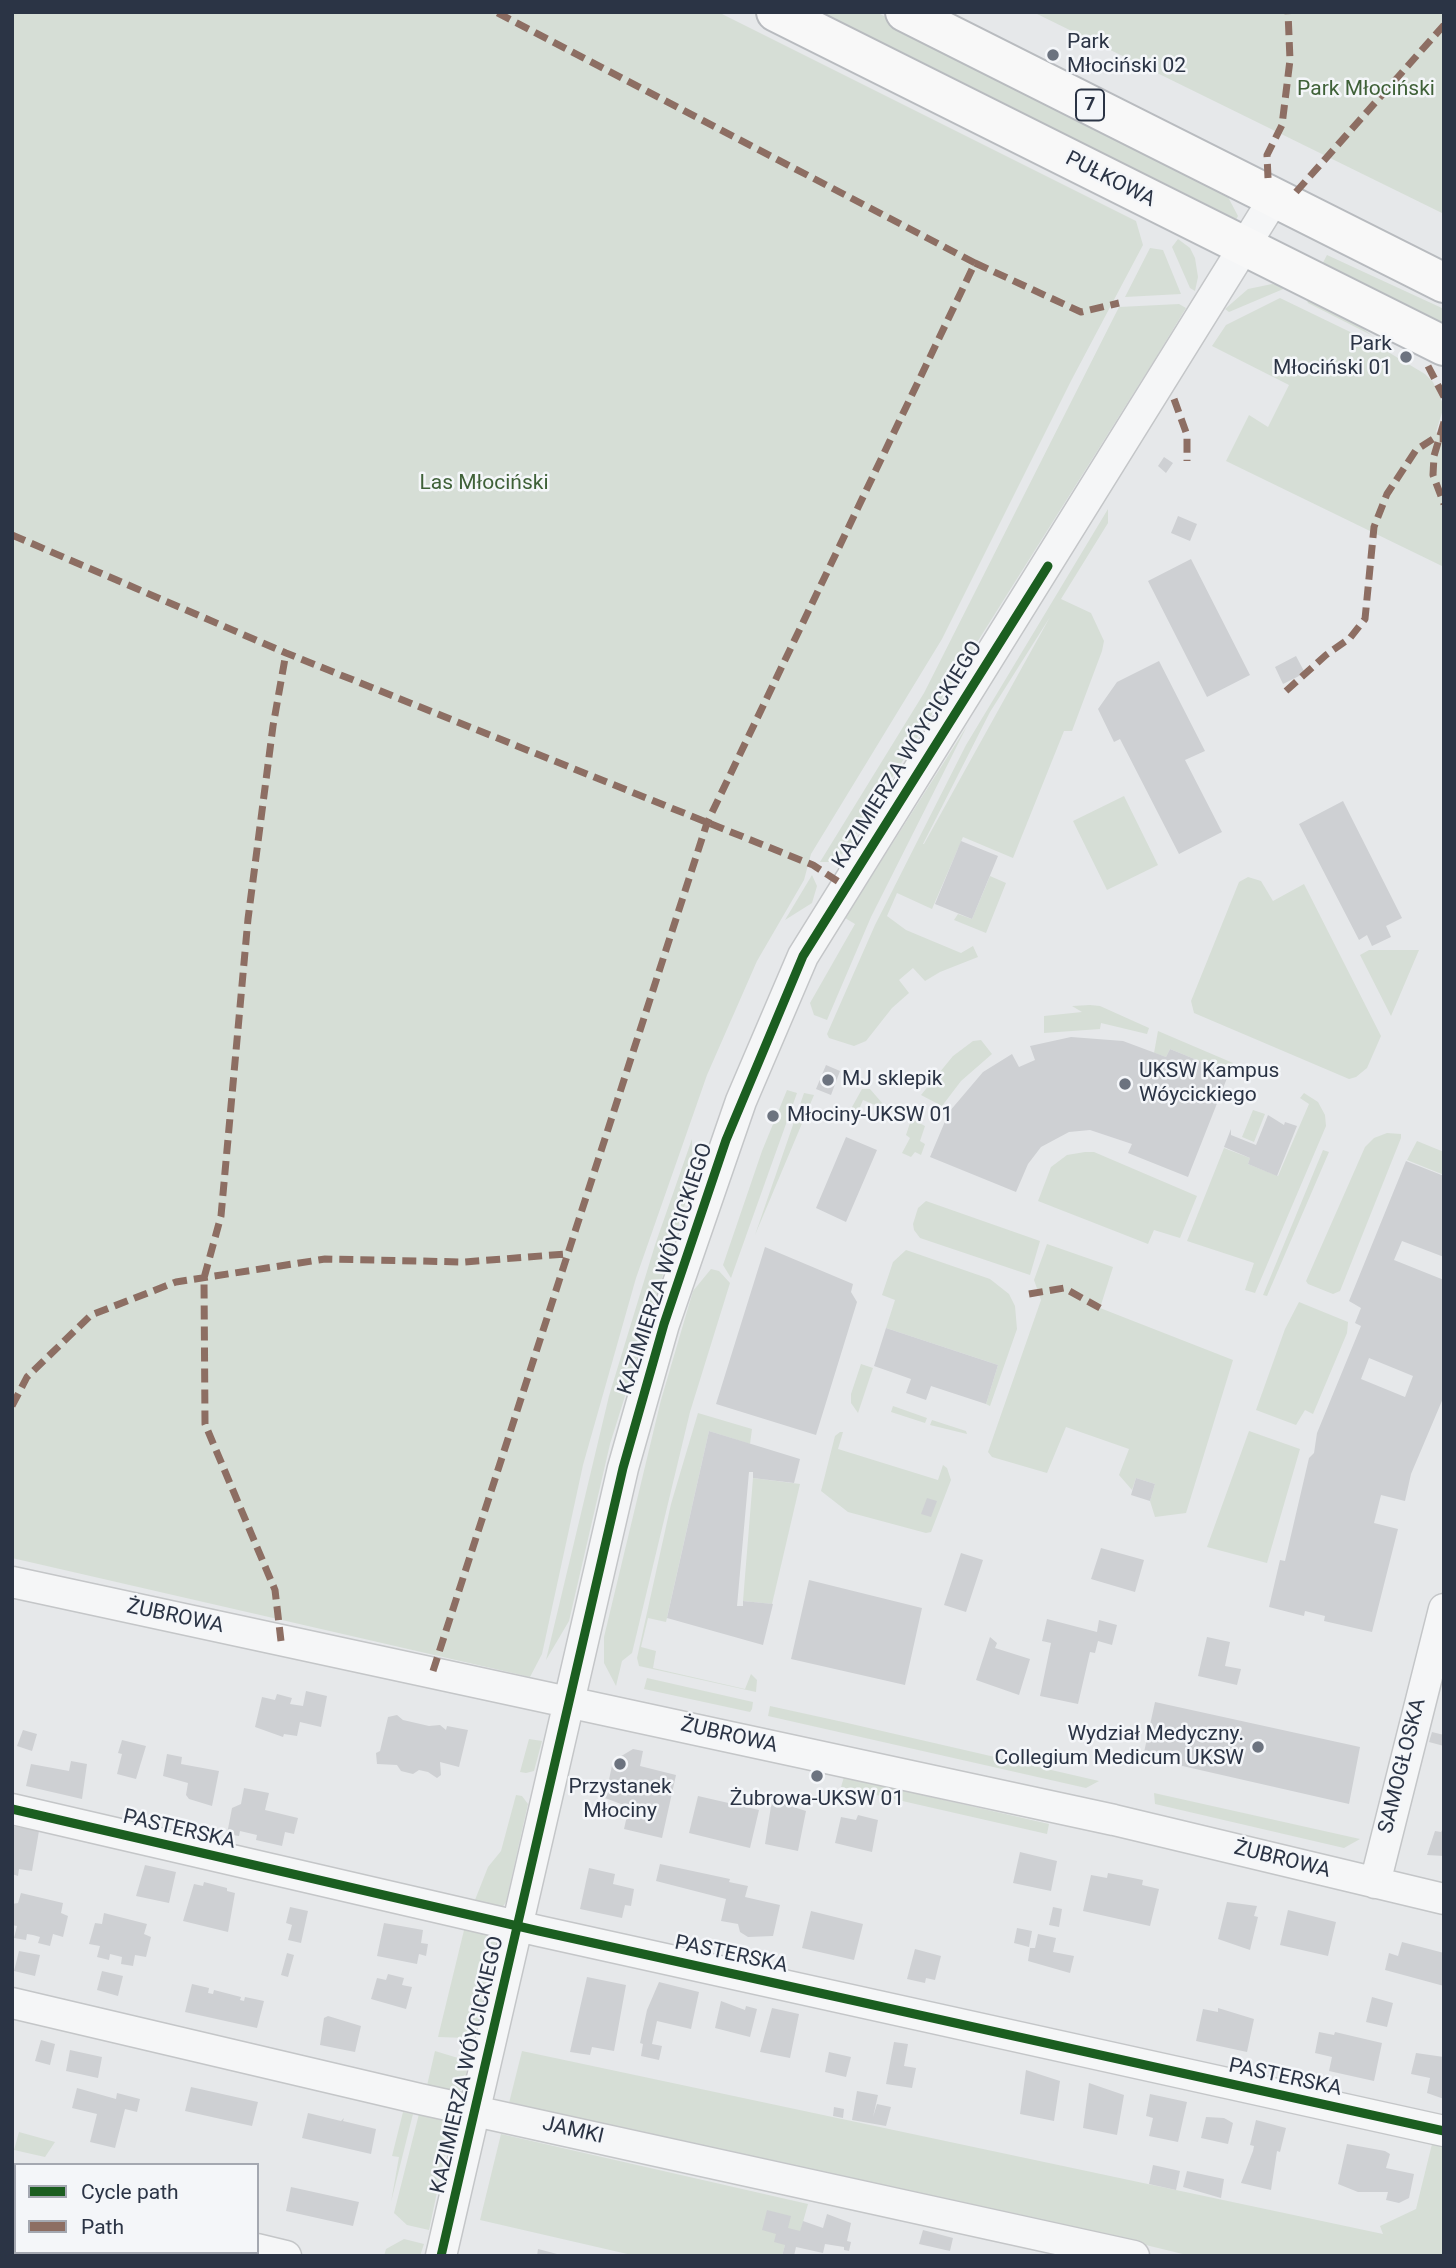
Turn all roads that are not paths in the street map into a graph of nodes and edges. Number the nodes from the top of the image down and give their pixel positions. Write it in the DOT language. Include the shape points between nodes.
graph roads {
  1 [pos="776,12"];
  2 [pos="905,12"];
  3 [pos="1275,197"];
  4 [pos="1244,247"];
  5 [pos="1444,283"];
  6 [pos="1444,346"];
  7 [pos="12,1582"];
  8 [pos="1444,1609"];
  9 [pos="571,1701"];
  10 [pos="12,1809"];
  11 [pos="1376,1883"];
  12 [pos="1444,1899"];
  13 [pos="519,1926"];
  14 [pos="12,2003"];
  15 [pos="475,2109"];
  16 [pos="1444,2131"];
  17 [pos="259,2249"];
  18 [pos="286,2256"];
  19 [pos="441,2256"];
  20 [pos="1134,2256"];
  1 -- 4 [label="highway, PUŁKOWA"];
  2 -- 3 [label="highway, 7"];
  3 -- 4 [label="street, KAZIMIERZA WÓYCICKIEGO"];
  3 -- 5 [label="highway, 7"];
  4 -- 6 [label="highway, PUŁKOWA"];
  4 -- 9 [label="street, KAZIMIERZA WÓYCICKIEGO" via="845,886 792,979 726,1140 657,1345"];
  7 -- 9 [label="street, ŻUBROWA"];
  8 -- 11 [label="street, SAMOGŁOSKA"];
  9 -- 11 [label="street, ŻUBROWA" via="1114,1820"];
  9 -- 13 [label="street, KAZIMIERZA WÓYCICKIEGO"];
  10 -- 13 [label="street, PASTERSKA"];
  11 -- 12 [label="street, ŻUBROWA"];
  13 -- 15 [label="street, KAZIMIERZA WÓYCICKIEGO"];
  13 -- 16 [label="street, PASTERSKA"];
  14 -- 15 [label="street, JAMKI"];
  15 -- 19 [label="street, KAZIMIERZA WÓYCICKIEGO"];
  15 -- 20 [label="street, JAMKI"];
  17 -- 18 [label="street"];
}
